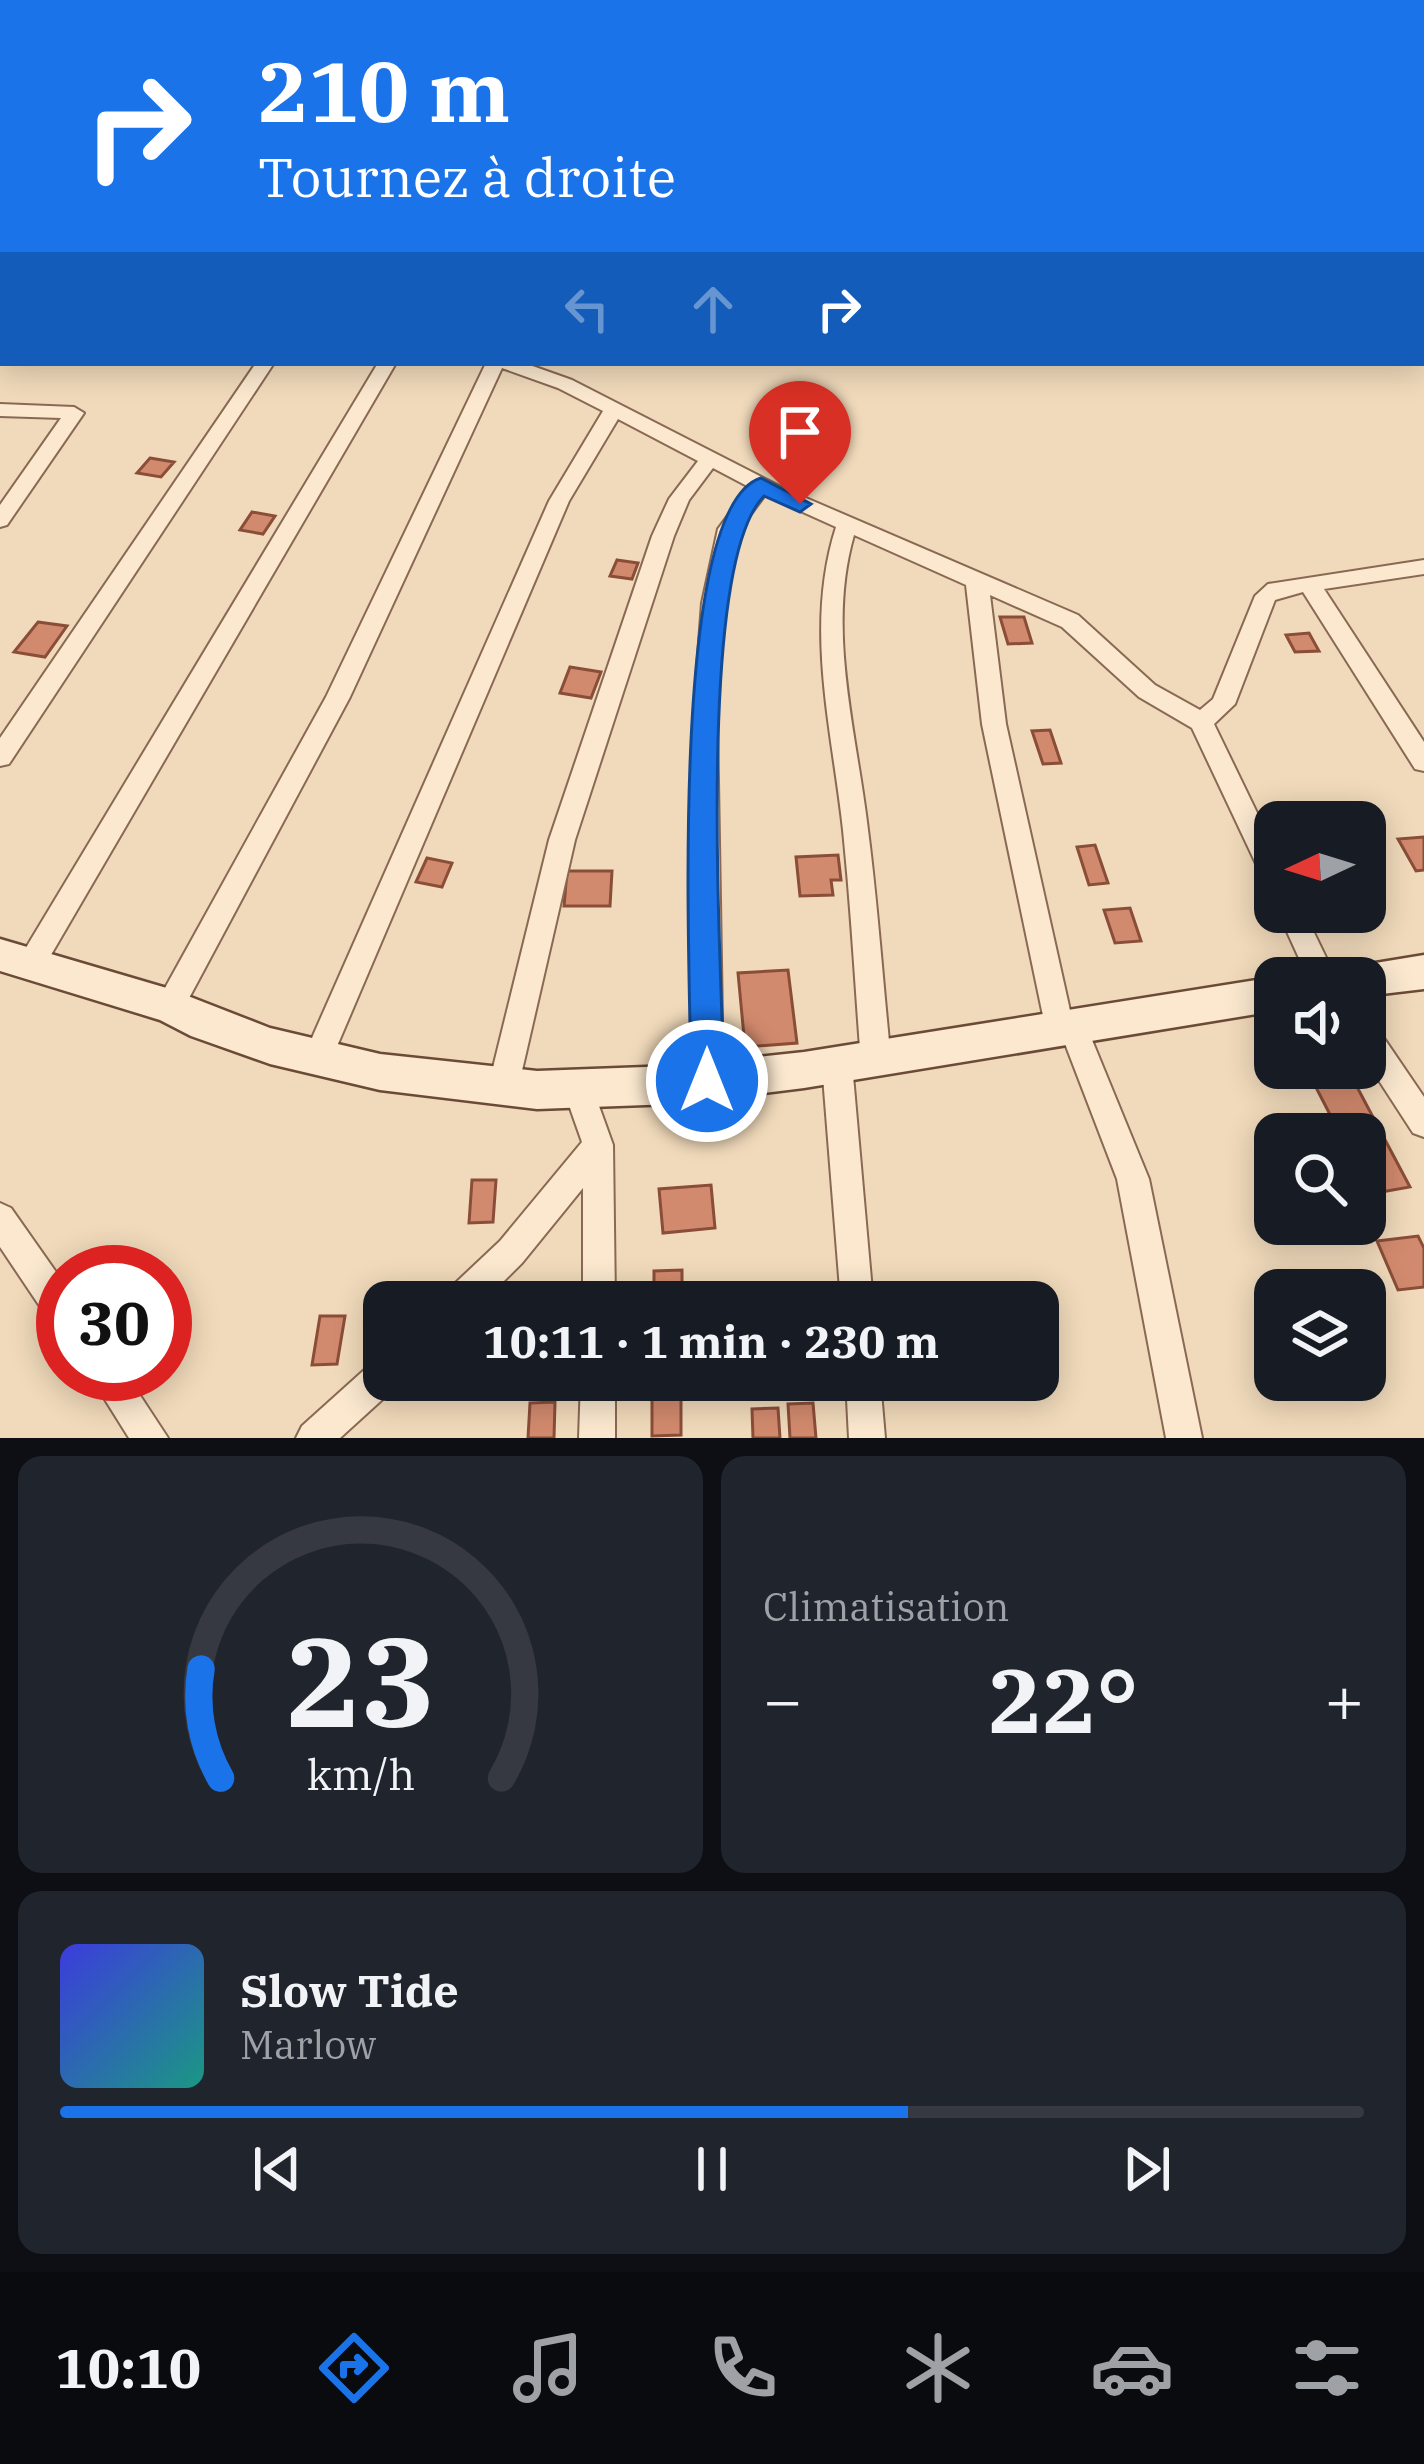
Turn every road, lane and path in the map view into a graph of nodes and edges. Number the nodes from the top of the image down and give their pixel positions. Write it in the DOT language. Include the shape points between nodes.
graph roads {
  1 [pos="264,366"];
  2 [pos="386,366"];
  3 [pos="494,366"];
  4 [pos="521,366"];
  5 [pos="0,410"];
  6 [pos="613,411"];
  7 [pos="708,461"];
  8 [pos="761,486"];
  9 [pos="0,520"];
  10 [pos="847,525"];
  11 [pos="1424,567"];
  12 [pos="977,580"];
  13 [pos="1310,584"];
  14 [pos="1201,722"];
  15 [pos="0,757"];
  16 [pos="1424,762"];
  17 [pos="1254,833"];
  18 [pos="15,959"];
  19 [pos="1424,972"];
  20 [pos="1386,977"];
  21 [pos="1254,997"];
  22 [pos="170,1006"];
  23 [pos="1066,1028"];
  24 [pos="319,1056"];
  25 [pos="857,1063"];
  26 [pos="1386,1066"];
  27 [pos="707,1081"];
  28 [pos="503,1088"];
  29 [pos="579,1091"];
  30 [pos="1424,1123"];
  31 [pos="598,1145"];
  32 [pos="0,1220"];
  33 [pos="36,1272"];
  34 [pos="481,1281"];
  35 [pos="599,1281"];
  36 [pos="856,1281"];
  37 [pos="363,1394"];
  38 [pos="124,1401"];
  39 [pos="598,1401"];
  40 [pos="864,1401"];
  41 [pos="148,1437"];
  42 [pos="314,1438"];
  43 [pos="597,1438"];
  44 [pos="867,1438"];
  45 [pos="1184,1438"];
  1 -- 15 [label="street"];
  2 -- 18 [label="street"];
  3 -- 22 [label="street" via="338,697"];
  4 -- 6 [label="street"];
  5 -- 9 [label="street" via="74,413"];
  6 -- 7 [label="street"];
  6 -- 24 [label="street" via="559,501"];
  7 -- 8 [label="street"];
  7 -- 28 [label="street" via="663,536 574,802"];
  8 -- 10 [label="street"];
  8 -- 27 [label="street" via="729,529 711,626"];
  10 -- 12 [label="street"];
  10 -- 25 [label="street" via="832,600 855,829"];
  11 -- 13 [label="street"];
  12 -- 14 [label="street" via="1070,621 1147,691"];
  12 -- 23 [label="street" via="994,724"];
  13 -- 14 [label="street" via="1266,596 1223,704"];
  13 -- 16 [label="street"];
  14 -- 17 [label="street"];
  18 -- 22 [label="street"];
  19 -- 20 [label="street"];
  21 -- 23 [label="street"];
  22 -- 24 [label="street" via="270,1046"];
  23 -- 25 [label="street"];
  23 -- 45 [label="street" via="1133,1179"];
  24 -- 28 [label="street"];
  25 -- 27 [label="street"];
  25 -- 36 [label="street"];
  26 -- 30 [label="street"];
  27 -- 29 [label="street"];
  28 -- 29 [label="street"];
  29 -- 31 [label="street"];
  31 -- 34 [label="street"];
  31 -- 35 [label="street"];
  32 -- 33 [label="street"];
  37 -- 42 [label="street"];
  38 -- 41 [label="street"];
  39 -- 43 [label="street"];
  40 -- 44 [label="street"];
}
